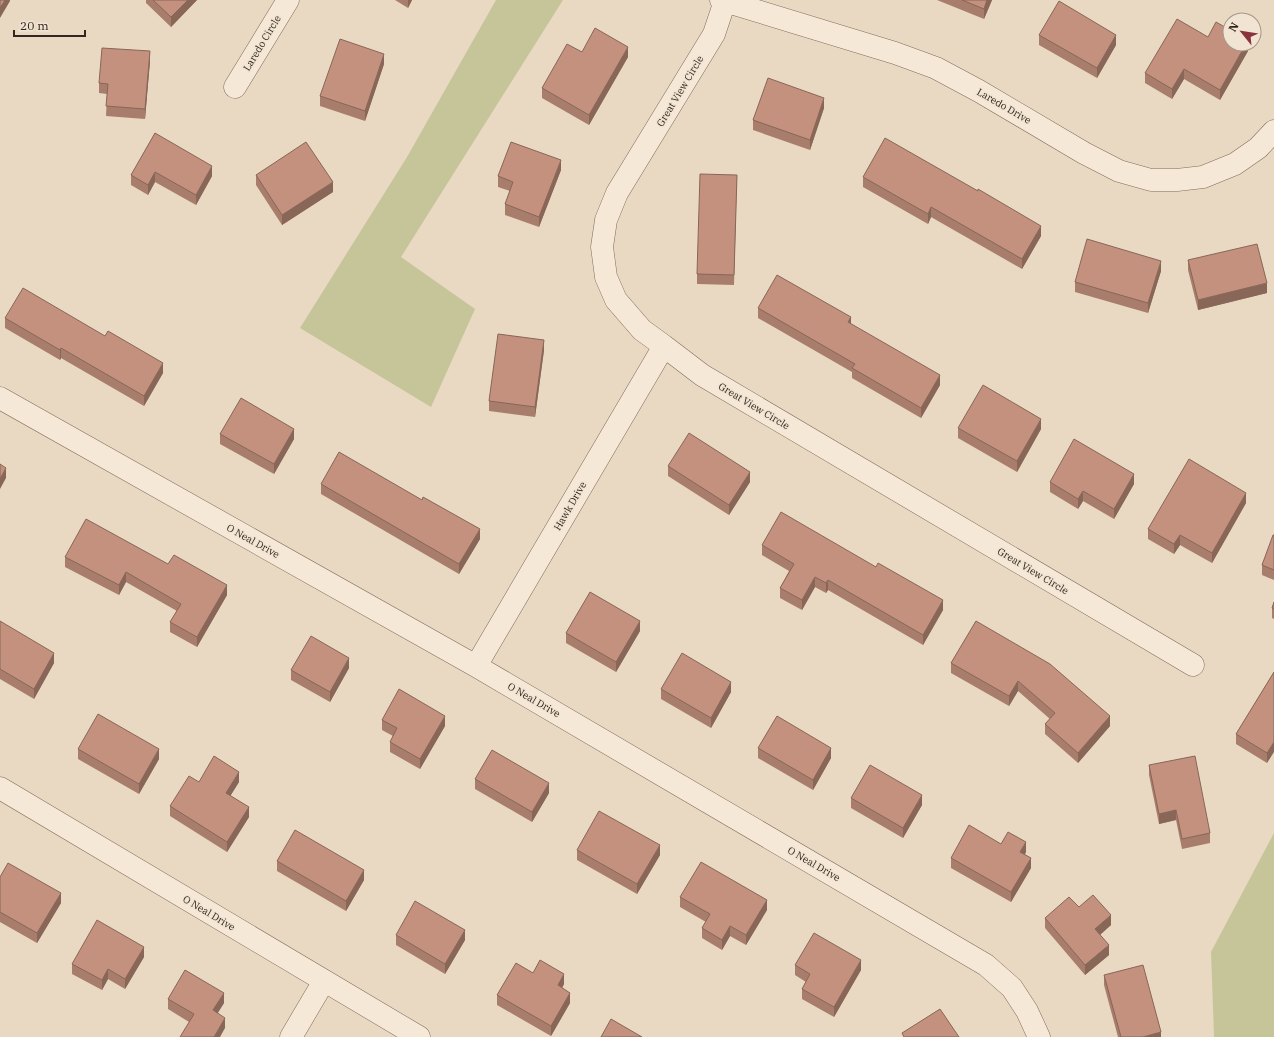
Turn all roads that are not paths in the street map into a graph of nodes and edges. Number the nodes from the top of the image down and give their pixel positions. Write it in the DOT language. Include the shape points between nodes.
graph roads {
  1 [pos="288,0"];
  2 [pos="723,0"];
  3 [pos="235,87"];
  4 [pos="1274,131"];
  5 [pos="664,346"];
  6 [pos="0,398"];
  7 [pos="1193,665"];
  8 [pos="476,666"];
  9 [pos="0,788"];
  10 [pos="324,981"];
  11 [pos="291,1037"];
  12 [pos="419,1037"];
  13 [pos="1039,1037"];
  1 -- 3 [label="street, Laredo Circle"];
  2 -- 4 [label="street, Laredo Drive" via="936,68 1084,153 1119,171 1151,180 1203,177 1235,164 1258,148"];
  2 -- 5 [label="street, Great View Circle" via="714,34 617,193 606,220 602,247 606,277 616,300 642,330"];
  5 -- 7 [label="street, Great View Circle" via="702,375"];
  5 -- 8 [label="street, Hawk Drive"];
  6 -- 8 [label="street, O Neal Drive"];
  8 -- 13 [label="street, O Neal Drive" via="986,965 1012,988 1028,1011"];
  9 -- 10 [label="street, O Neal Drive"];
  10 -- 11 [label="street"];
  10 -- 12 [label="street, O Neal Drive"];
}
